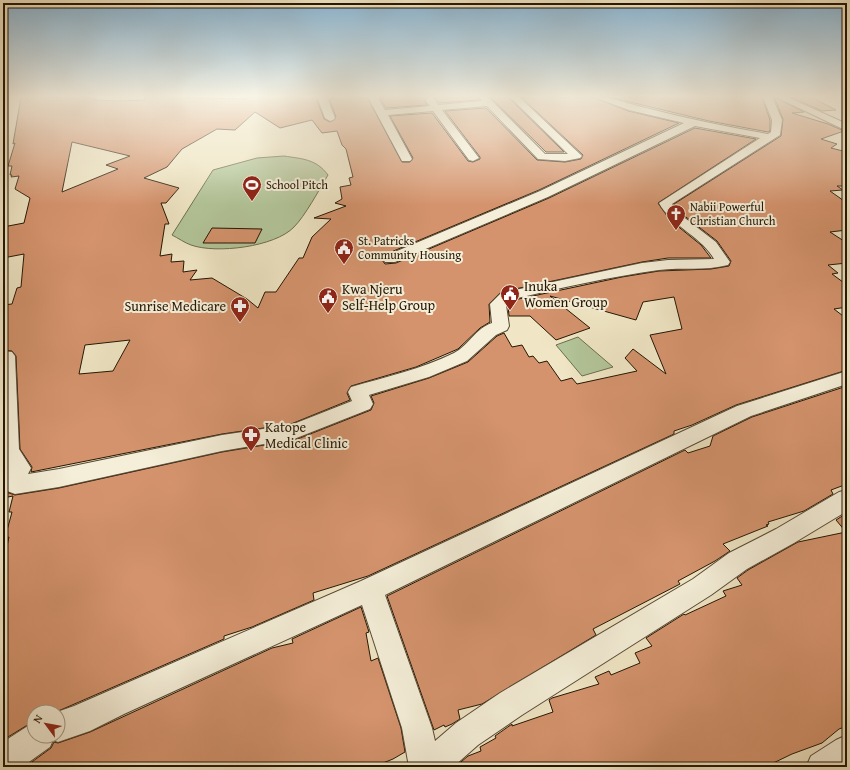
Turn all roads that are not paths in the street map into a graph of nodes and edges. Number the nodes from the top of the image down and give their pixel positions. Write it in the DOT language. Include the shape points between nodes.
graph roads {
  1 [pos="392,133"];
  2 [pos="454,133"];
  3 [pos="518,133"];
  4 [pos="552,133"];
  5 [pos="672,133"];
  6 [pos="742,133"];
  7 [pos="775,133"];
  8 [pos="770,137"];
  9 [pos="473,158"];
  10 [pos="406,159"];
  11 [pos="390,259"];
  12 [pos="6,356"];
  13 [pos="847,378"];
  14 [pos="847,499"];
  15 [pos="370,589"];
  16 [pos="66,724"];
  17 [pos="27,744"];
  18 [pos="847,751"];
  19 [pos="3,761"];
  20 [pos="425,767"];
  21 [pos="429,767"];
  22 [pos="822,767"];
  1 -- 10 [label="street"];
  2 -- 9 [label="street"];
  3 -- 4 [label="street" via="542,157 576,156"];
  5 -- 11 [label="street" via="544,194"];
  6 -- 8 [label="street"];
  7 -- 8 [label="street"];
  8 -- 12 [label="street" via="665,203 675,216 711,246 722,260 721,263 648,267 507,296 498,304 501,326 485,335 471,351 422,374 358,392 362,404 294,432 222,443 15,485 12,479 20,468 8,450"];
  13 -- 15 [label="street" via="744,411"];
  14 -- 21 [label="street" via="738,561 702,587 511,704 468,734"];
  15 -- 16 [label="street"];
  15 -- 20 [label="street" via="417,728"];
  17 -- 19 [label="street"];
  18 -- 22 [label="street"];
}
